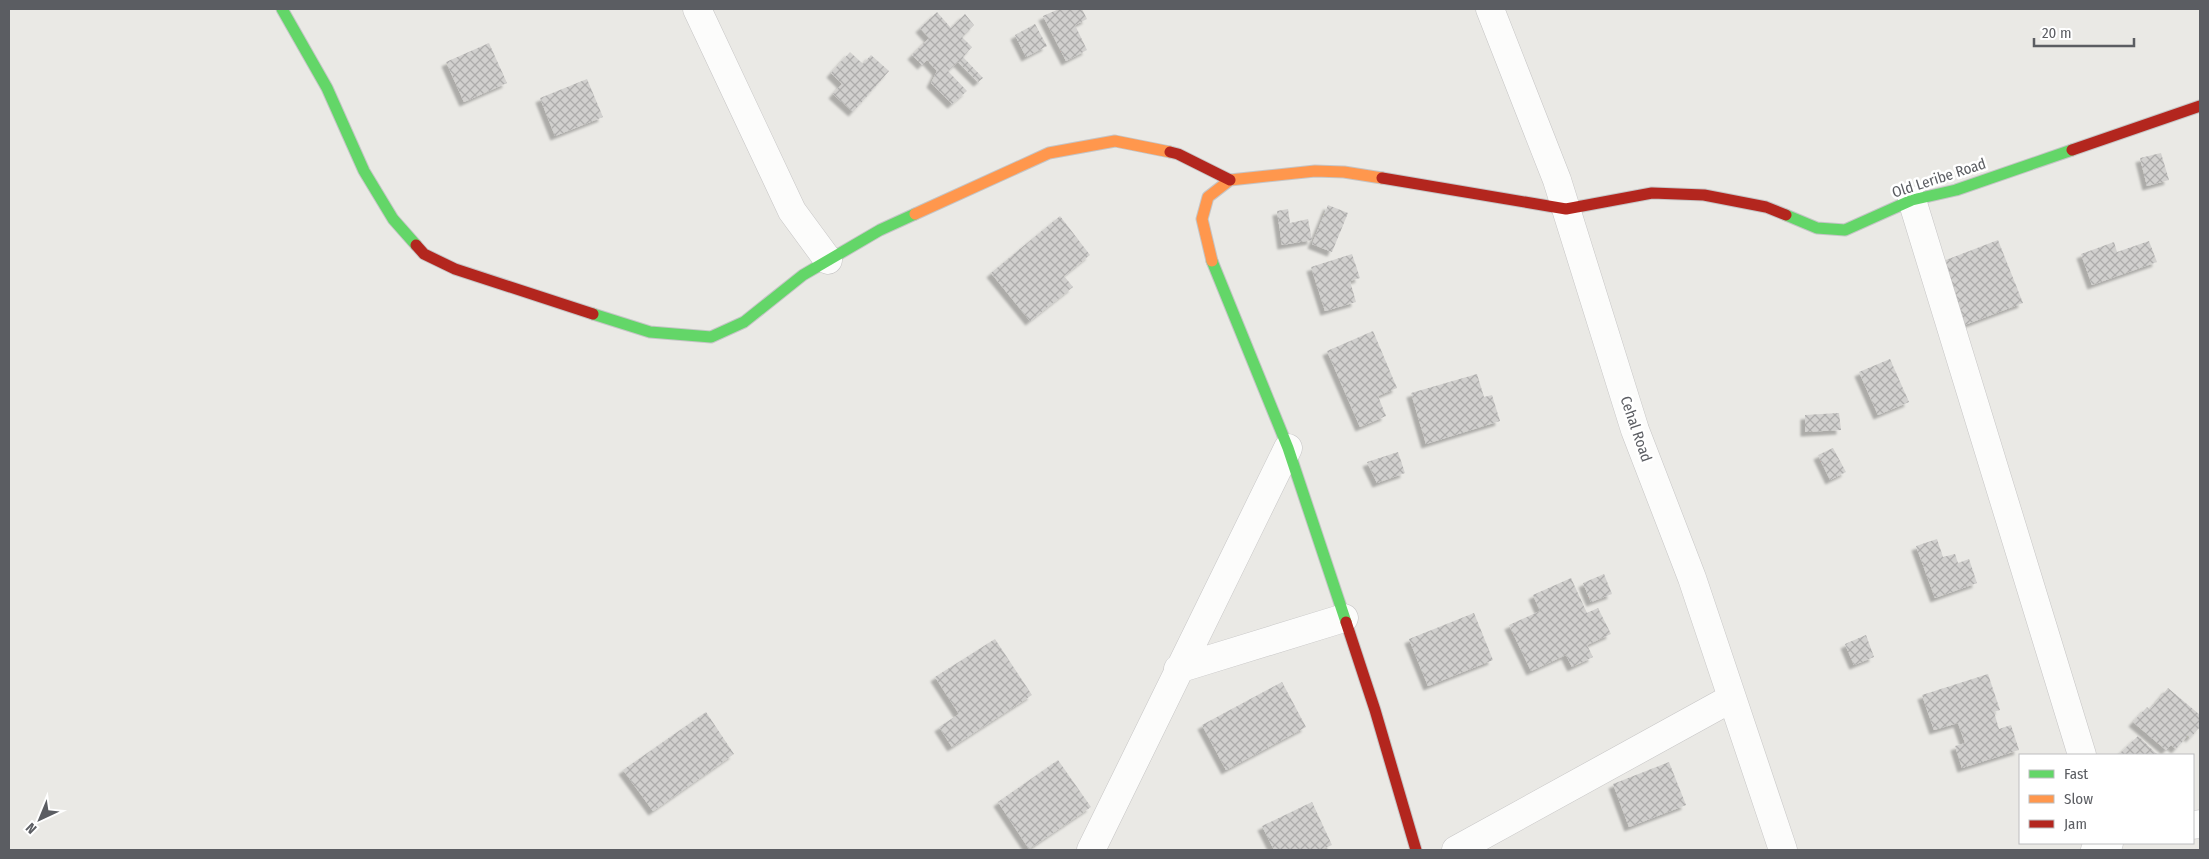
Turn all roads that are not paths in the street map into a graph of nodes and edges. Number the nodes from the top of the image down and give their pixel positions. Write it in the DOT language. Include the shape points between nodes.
graph roads {
  1 [pos="282,9"];
  2 [pos="696,9"];
  3 [pos="1490,9"];
  4 [pos="2200,106"];
  5 [pos="1230,180"];
  6 [pos="1912,200"];
  7 [pos="1566,208"];
  8 [pos="828,260"];
  9 [pos="1288,448"];
  10 [pos="1344,618"];
  11 [pos="1178,669"];
  12 [pos="1732,698"];
  13 [pos="2082,754"];
  14 [pos="2108,844"];
  15 [pos="1091,850"];
  16 [pos="1416,850"];
  17 [pos="1456,850"];
  18 [pos="1783,850"];
  19 [pos="2095,850"];
  1 -- 8 [label="street" via="327,88 364,171 393,219 424,254 455,269 650,332 711,337 744,322 803,275"];
  2 -- 8 [label="street" via="792,211"];
  3 -- 7 [label="street, Cehal Road"];
  4 -- 6 [label="street, Old Leribe Road" via="1956,190"];
  5 -- 7 [label="street, Old Leribe Road" via="1315,171 1344,172"];
  5 -- 8 [label="street" via="1178,154 1115,141 1049,153 880,230"];
  5 -- 9 [label="street" via="1208,196 1202,219 1212,261"];
  6 -- 7 [label="street, Old Leribe Road" via="1845,230 1817,228 1766,207 1704,195 1652,193"];
  6 -- 13 [label="street"];
  7 -- 12 [label="street, Cehal Road" via="1635,430 1692,578"];
  9 -- 10 [label="street"];
  9 -- 11 [label="street"];
  10 -- 11 [label="street"];
  10 -- 16 [label="street"];
  11 -- 15 [label="street"];
  12 -- 17 [label="street"];
  12 -- 18 [label="street, Cehal Road"];
  14 -- 19 [label="street"];
}
